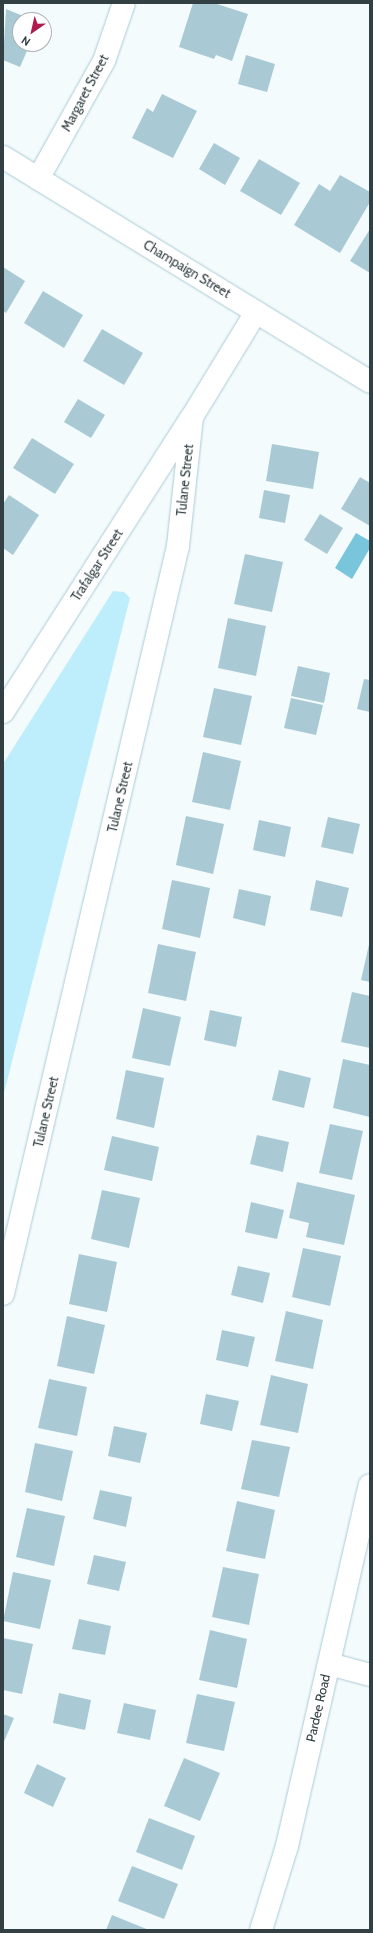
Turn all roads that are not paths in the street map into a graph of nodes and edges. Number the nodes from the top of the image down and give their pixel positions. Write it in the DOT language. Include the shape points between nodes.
graph roads {
  1 [pos="124,3"];
  2 [pos="3,157"];
  3 [pos="38,179"];
  4 [pos="256,312"];
  5 [pos="370,382"];
  6 [pos="192,417"];
  7 [pos="3,712"];
  8 [pos="3,1294"];
  9 [pos="370,1485"];
  10 [pos="329,1664"];
  11 [pos="370,1675"];
  12 [pos="261,1930"];
  1 -- 3 [label="street, Margaret Street" via="104,61"];
  2 -- 3 [label="street, Champaign Street"];
  3 -- 4 [label="street, Champaign Street"];
  4 -- 5 [label="street, Champaign Street"];
  4 -- 6 [label="street, Tulane Street"];
  6 -- 7 [label="street, Trafalgar Street"];
  6 -- 8 [label="street, Tulane Street" via="178,546"];
  9 -- 10 [label="street, Pardee Road"];
  10 -- 11 [label="street"];
  10 -- 12 [label="street, Pardee Road" via="287,1846"];
}
